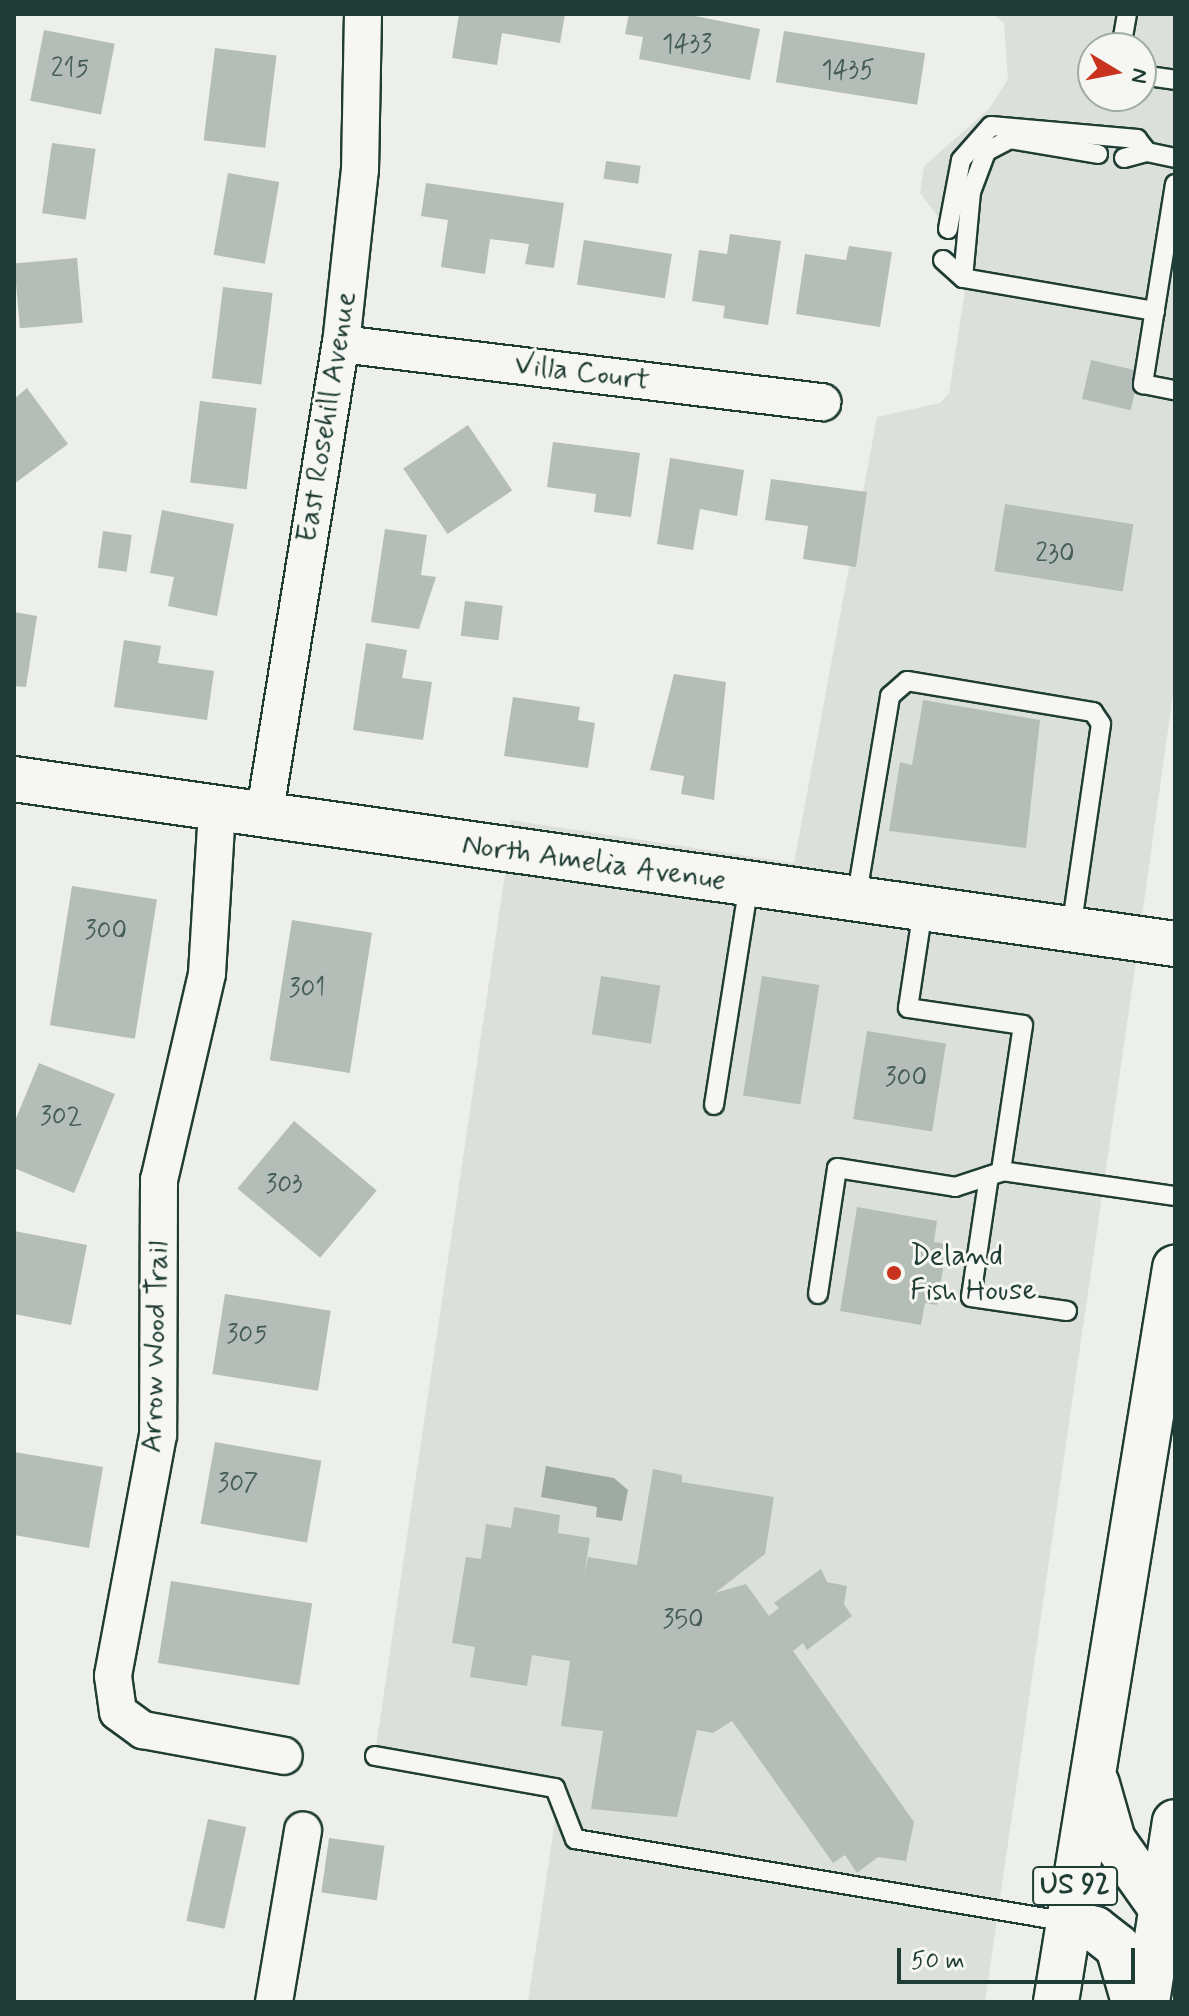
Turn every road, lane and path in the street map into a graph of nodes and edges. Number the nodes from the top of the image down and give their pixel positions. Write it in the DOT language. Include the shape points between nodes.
graph roads {
  1 [pos="363,14"];
  2 [pos="1147,152"];
  3 [pos="1098,154"];
  4 [pos="1124,158"];
  5 [pos="1175,158"];
  6 [pos="1175,184"];
  7 [pos="948,229"];
  8 [pos="943,260"];
  9 [pos="963,278"];
  10 [pos="1155,311"];
  11 [pos="341,344"];
  12 [pos="1175,390"];
  13 [pos="823,402"];
  14 [pos="14,779"];
  15 [pos="217,810"];
  16 [pos="264,817"];
  17 [pos="749,885"];
  18 [pos="856,900"];
  19 [pos="923,909"];
  20 [pos="1071,929"];
  21 [pos="1175,944"];
  22 [pos="714,1105"];
  23 [pos="997,1173"];
  24 [pos="1175,1196"];
  25 [pos="1175,1268"];
  26 [pos="818,1294"];
  27 [pos="1067,1311"];
  28 [pos="284,1756"];
  29 [pos="375,1756"];
  30 [pos="1093,1770"];
  31 [pos="1175,1822"];
  32 [pos="303,1830"];
  33 [pos="1161,1908"];
  34 [pos="1069,1922"];
  35 [pos="274,2002"];
  36 [pos="1056,2002"];
  37 [pos="1134,2002"];
  38 [pos="1147,2002"];
  1 -- 11 [label="street, East Rosehill Avenue" via="360,170"];
  2 -- 4 [label="lane"];
  2 -- 5 [label="lane"];
  2 -- 7 [label="lane" via="1137,139 991,126 961,160"];
  3 -- 9 [label="lane" via="1010,139 986,152 971,192"];
  6 -- 10 [label="lane"];
  8 -- 9 [label="lane"];
  9 -- 10 [label="lane"];
  10 -- 12 [label="lane" via="1143,384"];
  11 -- 13 [label="street, Villa Court"];
  11 -- 16 [label="street, East Rosehill Avenue"];
  14 -- 15 [label="main road, North Amelia Avenue"];
  15 -- 16 [label="main road, North Amelia Avenue"];
  15 -- 28 [label="street, Arrow Wood Trail" via="207,974 159,1180 158,1435 113,1676 118,1712 143,1730"];
  16 -- 17 [label="main road, North Amelia Avenue"];
  17 -- 18 [label="main road, North Amelia Avenue"];
  17 -- 22 [label="lane"];
  18 -- 19 [label="main road, North Amelia Avenue"];
  18 -- 20 [label="lane" via="890,696 907,681 1093,712 1101,724"];
  19 -- 20 [label="main road, North Amelia Avenue"];
  19 -- 23 [label="lane" via="908,1008 1023,1025"];
  20 -- 21 [label="main road, North Amelia Avenue"];
  23 -- 24 [label="lane"];
  23 -- 26 [label="lane" via="955,1187 837,1168"];
  23 -- 27 [label="lane" via="971,1297"];
  25 -- 30 [label="main road, US 92"];
  29 -- 34 [label="lane" via="555,1788 575,1839"];
  30 -- 33 [label="main road" via="1113,1840"];
  30 -- 34 [label="main road, US 92"];
  31 -- 33 [label="main road, US 92"];
  32 -- 35 [label="street"];
  33 -- 38 [label="main road, US 92"];
  34 -- 36 [label="main road, US 92"];
  34 -- 37 [label="main road" via="1095,1929 1118,1947"];
}
